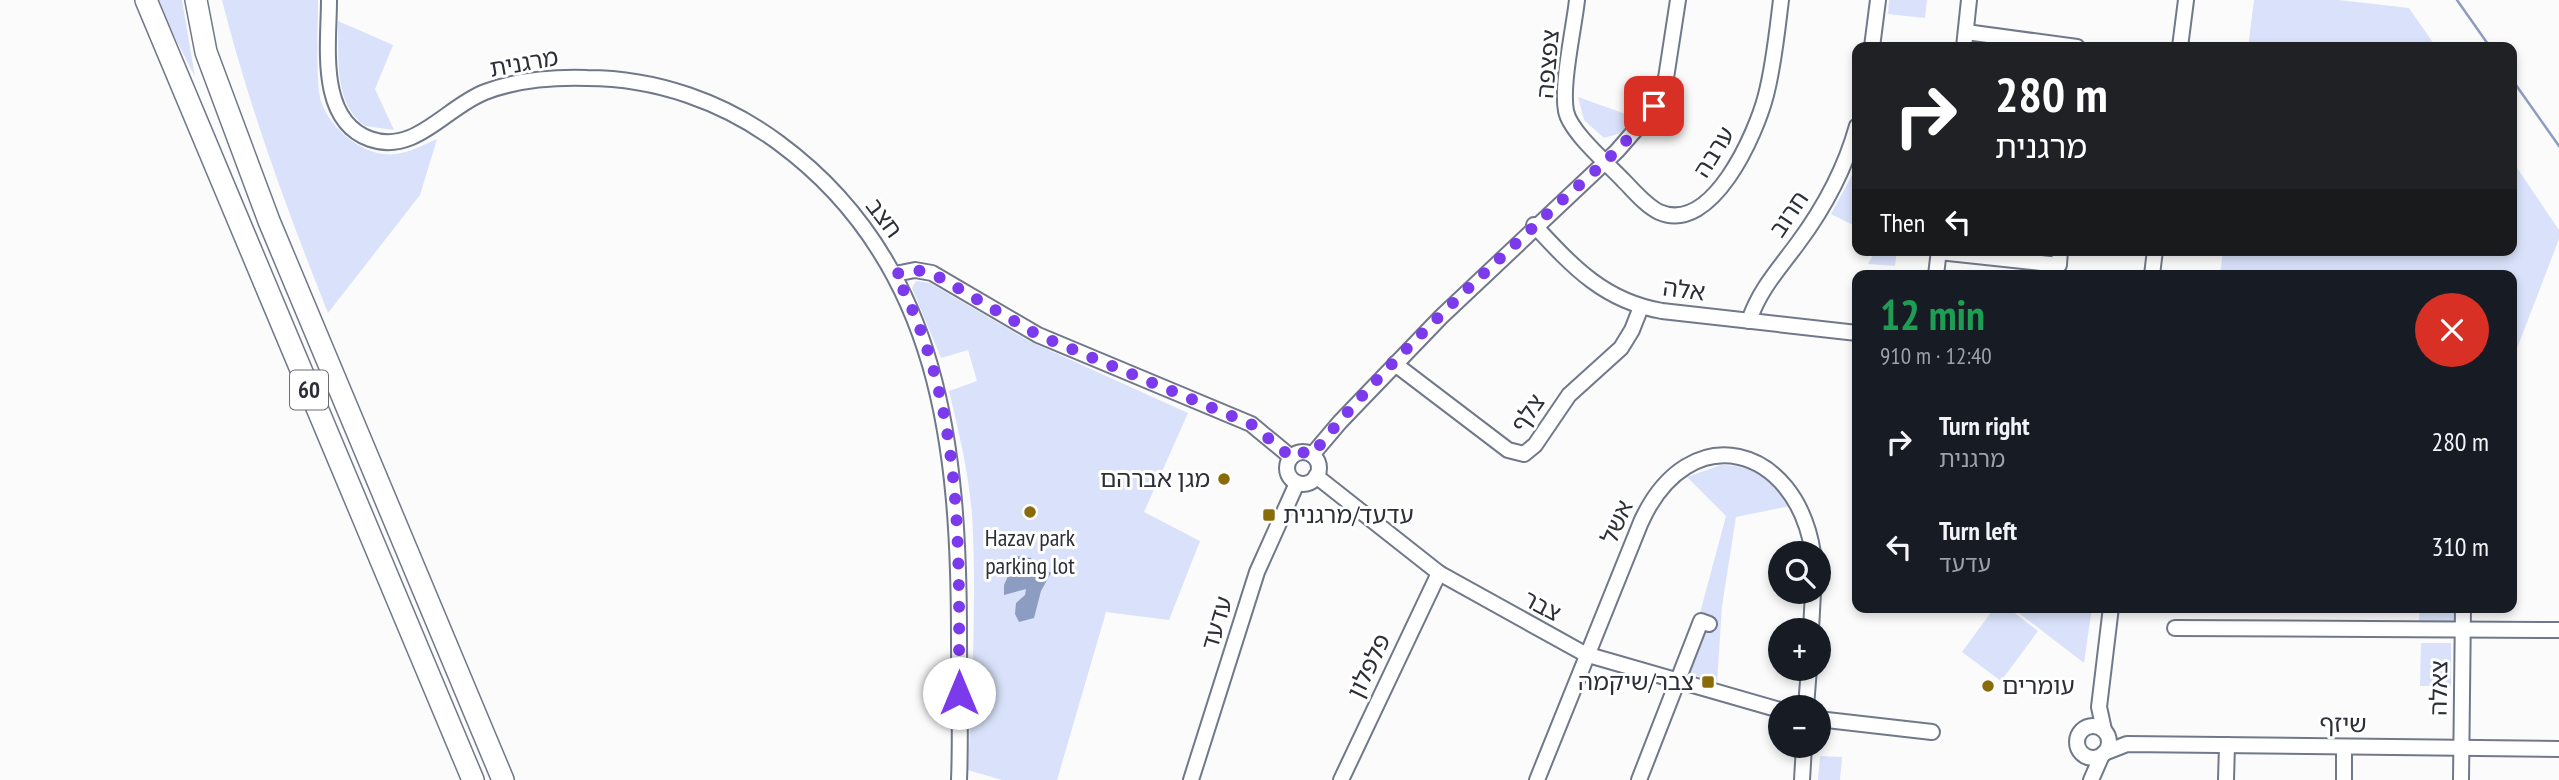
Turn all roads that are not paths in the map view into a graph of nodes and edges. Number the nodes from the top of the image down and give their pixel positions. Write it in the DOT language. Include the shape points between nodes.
graph roads {
  1 [pos="146,0"];
  2 [pos="196,0"];
  3 [pos="329,0"];
  4 [pos="1577,0"];
  5 [pos="1678,0"];
  6 [pos="1781,0"];
  7 [pos="1878,0"];
  8 [pos="1969,0"];
  9 [pos="2186,0"];
  10 [pos="1966,32"];
  11 [pos="1873,42"];
  12 [pos="1965,42"];
  13 [pos="2040,42"];
  14 [pos="2181,42"];
  15 [pos="1852,138"];
  16 [pos="1605,161"];
  17 [pos="826,183"];
  18 [pos="1534,225"];
  19 [pos="1982,256"];
  20 [pos="2060,256"];
  21 [pos="895,274"];
  22 [pos="1641,307"];
  23 [pos="1749,321"];
  24 [pos="1852,332"];
  25 [pos="1395,364"];
  26 [pos="1312,455"];
  27 [pos="1291,457"];
  28 [pos="1316,476"];
  29 [pos="1297,483"];
  30 [pos="1809,541"];
  31 [pos="1439,573"];
  32 [pos="2110,613"];
  33 [pos="2463,613"];
  34 [pos="1709,624"];
  35 [pos="2175,628"];
  36 [pos="2463,629"];
  37 [pos="2559,630"];
  38 [pos="1587,655"];
  39 [pos="1679,681"];
  40 [pos="2100,697"];
  41 [pos="1768,707"];
  42 [pos="1831,720"];
  43 [pos="2084,729"];
  44 [pos="1932,732"];
  45 [pos="2105,732"];
  46 [pos="2127,744"];
  47 [pos="2227,745"];
  48 [pos="2344,747"];
  49 [pos="2461,748"];
  50 [pos="2559,748"];
  51 [pos="2103,754"];
  52 [pos="2083,755"];
  53 [pos="1803,758"];
  54 [pos="473,780"];
  55 [pos="503,780"];
  56 [pos="959,780"];
  57 [pos="1191,780"];
  58 [pos="1341,780"];
  59 [pos="1536,780"];
  60 [pos="1639,780"];
  61 [pos="1802,780"];
  62 [pos="2091,780"];
  63 [pos="2226,780"];
  64 [pos="2344,780"];
  65 [pos="2461,780"];
  1 -- 54 [label="highway, 60"];
  2 -- 55 [label="highway, 60" via="206,52 269,221"];
  3 -- 17 [label="street, מרגנית" via="333,97 345,120 367,138 387,142 409,139 466,101 498,88 597,78 667,89 727,110 770,136"];
  4 -- 16 [label="street, צפצפה" via="1566,110 1571,124"];
  5 -- 16 [label="street" via="1661,92 1644,120"];
  6 -- 16 [label="street, ערבה" via="1761,113 1737,162 1706,204 1679,215 1660,212"];
  7 -- 11 [label="street"];
  8 -- 10 [label="street"];
  9 -- 14 [label="street"];
  10 -- 12 [label="street"];
  10 -- 13 [label="street"];
  15 -- 23 [label="street, חרוב" via="1828,196 1763,288"];
  16 -- 18 [label="street"];
  17 -- 21 [label="street, חצב" via="865,228"];
  18 -- 22 [label="street, אלה" via="1595,286"];
  18 -- 25 [label="street"];
  19 -- 20 [label="street" via="2059,265"];
  21 -- 27 [label="street" via="932,273 1038,335 1251,424"];
  21 -- 56 [label="street, חצב" via="937,387 954,475"];
  22 -- 23 [label="street, אלה"];
  22 -- 25 [label="street, צלף" via="1621,348 1569,395 1524,454 1508,450"];
  23 -- 24 [label="street, אלה"];
  25 -- 26 [label="street"];
  26 -- 27 [label="street" via="1302,452"];
  26 -- 28 [label="street" via="1318,464"];
  27 -- 29 [label="street" via="1287,472"];
  28 -- 29 [label="street"];
  28 -- 31 [label="street, צבר"];
  29 -- 57 [label="street, עדעד" via="1257,572"];
  30 -- 38 [label="street, אשל" via="1788,488 1767,468 1732,454 1700,461 1668,481 1652,500"];
  31 -- 38 [label="street, צבר"];
  31 -- 58 [label="street, פלפלון"];
  32 -- 40 [label="street"];
  33 -- 36 [label="street, צאלה"];
  34 -- 39 [label="street" via="1701,621"];
  35 -- 36 [label="street, צאלה"];
  36 -- 37 [label="street, צאלה"];
  36 -- 49 [label="street, צאלה"];
  38 -- 39 [label="street, צבר"];
  38 -- 59 [label="street, אשל"];
  39 -- 41 [label="street, צבר"];
  39 -- 60 [label="street"];
  40 -- 43 [label="street"];
  40 -- 45 [label="street" via="2099,716"];
  42 -- 44 [label="street"];
  43 -- 45 [label="street" via="2095,726"];
  43 -- 52 [label="street" via="2077,743"];
  45 -- 46 [label="street, שיזף"];
  45 -- 51 [label="street" via="2109,744"];
  46 -- 47 [label="street, שיזף"];
  46 -- 51 [label="street, שיזף"];
  47 -- 48 [label="street, שיזף"];
  47 -- 63 [label="street"];
  48 -- 49 [label="street, שיזף"];
  48 -- 64 [label="street"];
  49 -- 50 [label="street, שיזף"];
  49 -- 65 [label="street, צאלה"];
  51 -- 52 [label="street" via="2094,758"];
  51 -- 62 [label="street"];
  52 -- 62 [label="street"];
  53 -- 61 [label="street"];
}
